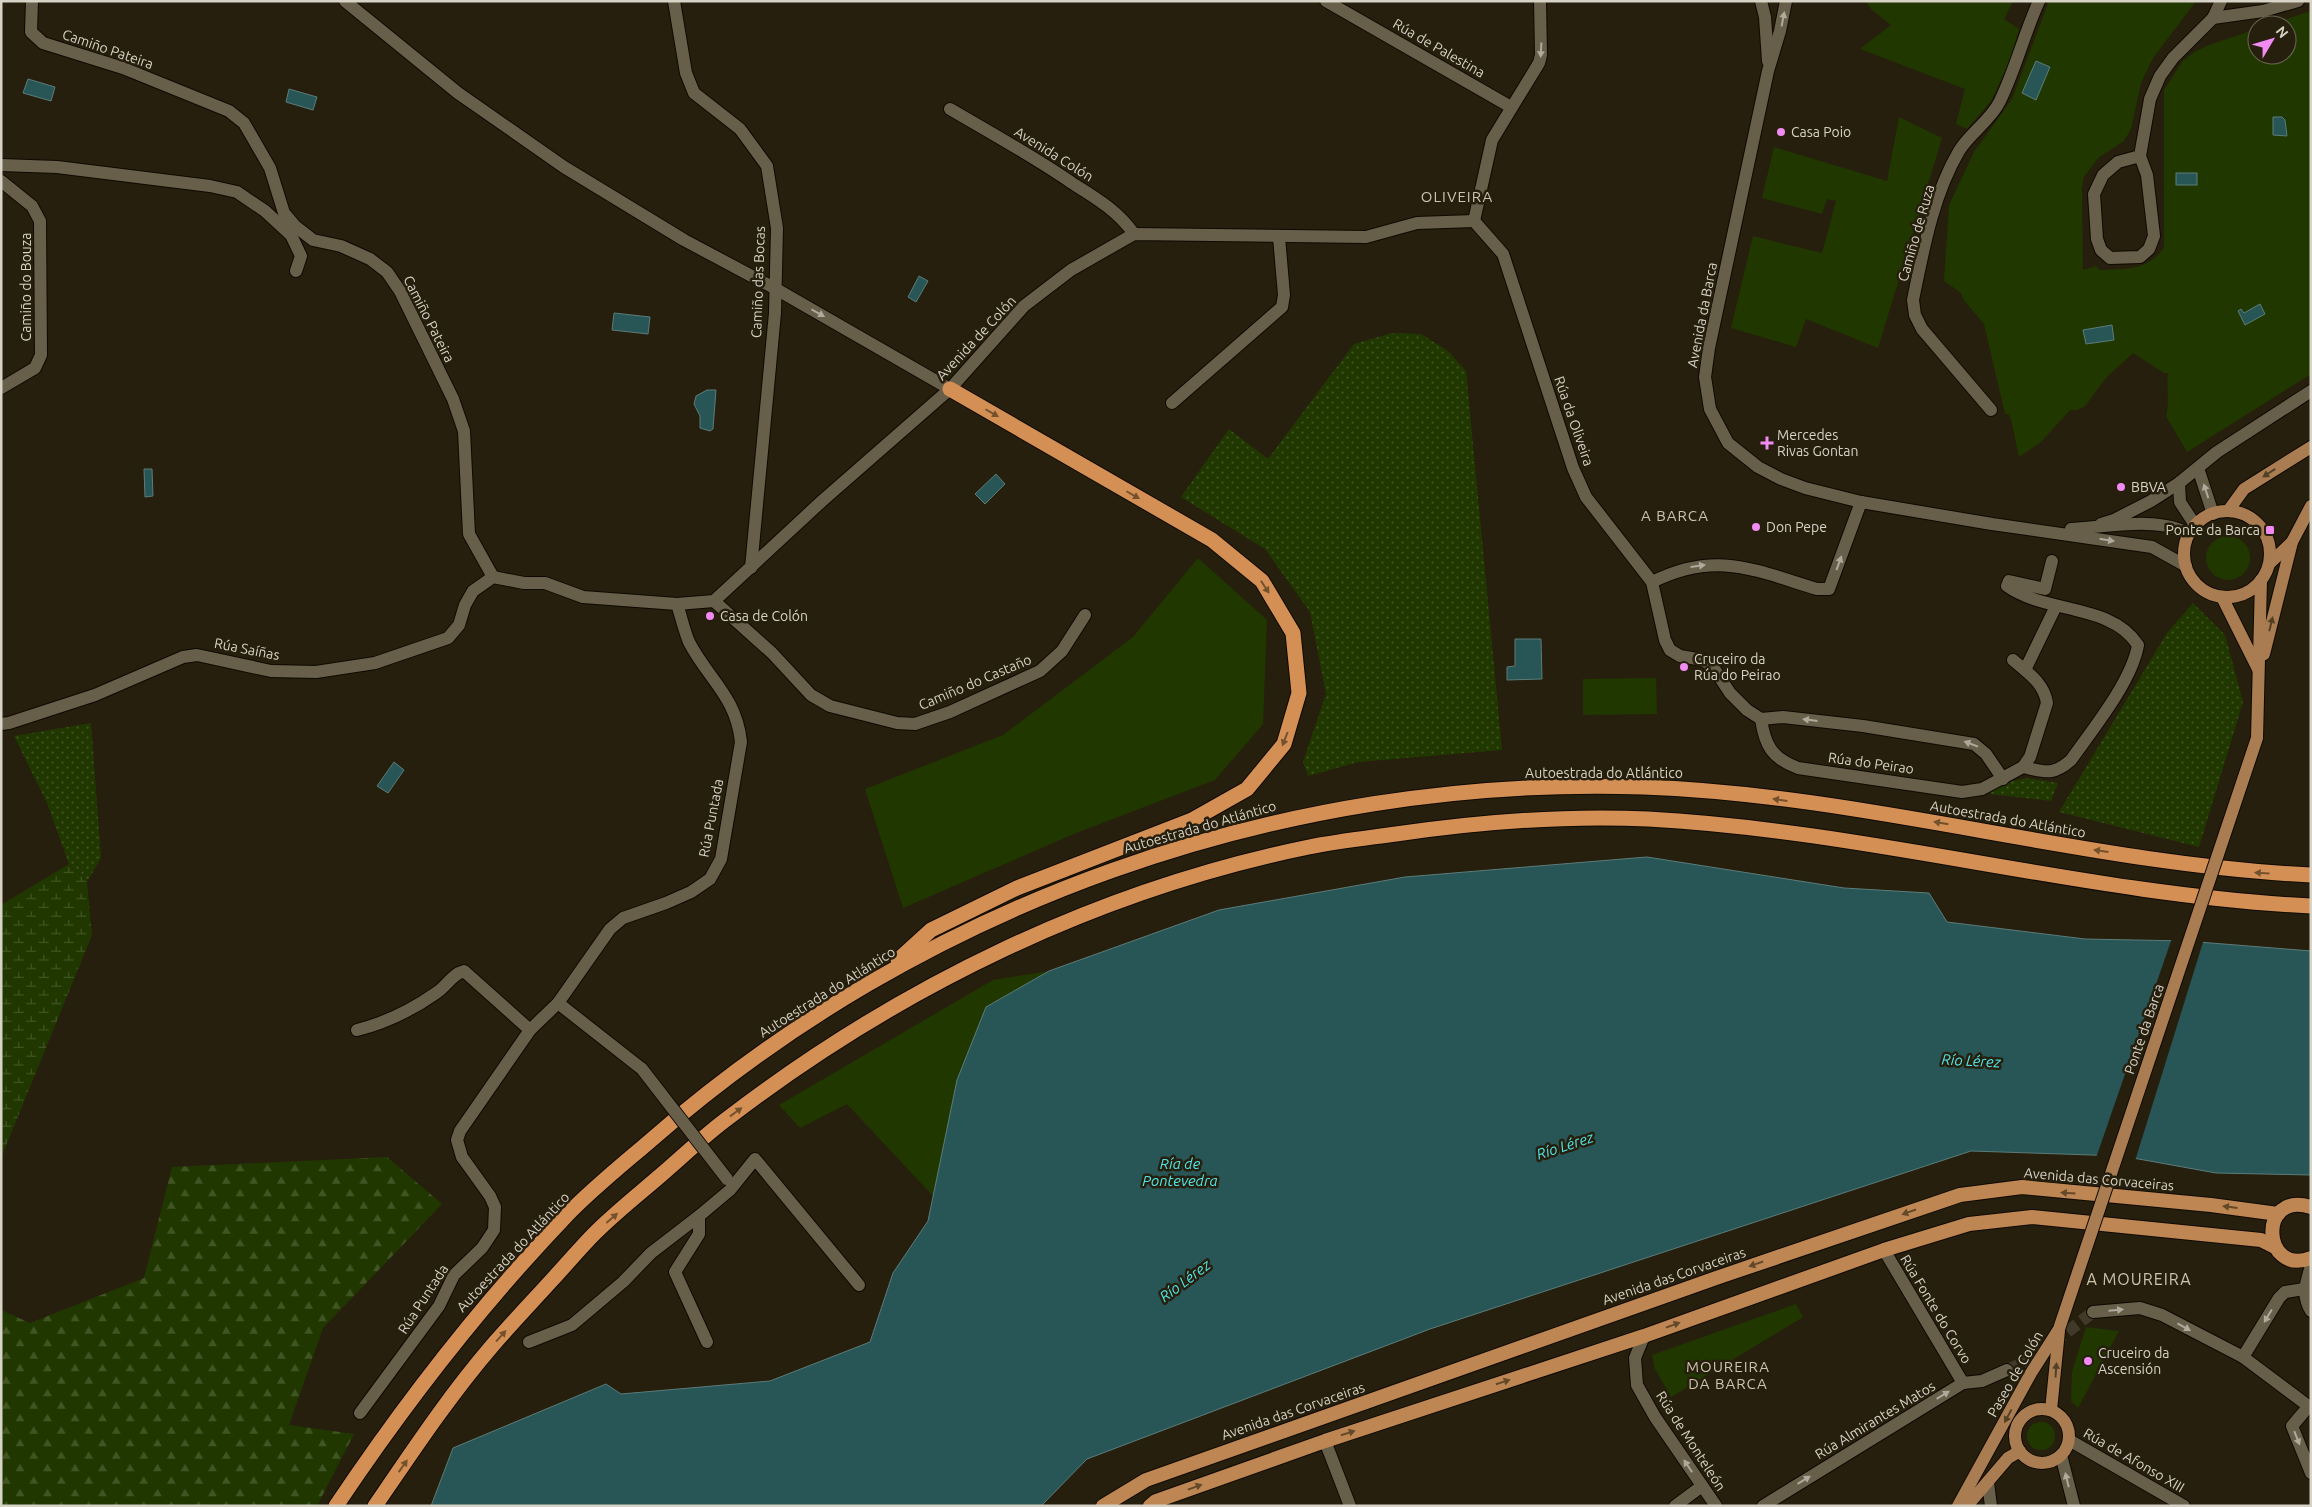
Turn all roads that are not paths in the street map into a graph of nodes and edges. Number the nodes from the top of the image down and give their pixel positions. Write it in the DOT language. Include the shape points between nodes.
graph roads {
  1 [pos="32,1"];
  2 [pos="345,1"];
  3 [pos="674,1"];
  4 [pos="1326,1"];
  5 [pos="1540,1"];
  6 [pos="1761,1"];
  7 [pos="1786,1"];
  8 [pos="2039,1"];
  9 [pos="2221,1"];
  10 [pos="2298,1"];
  11 [pos="2213,18"];
  12 [pos="1768,71"];
  13 [pos="1511,107"];
  14 [pos="950,109"];
  15 [pos="2140,156"];
  16 [pos="1,165"];
  17 [pos="1,181"];
  18 [pos="1474,221"];
  19 [pos="1134,234"];
  20 [pos="1279,237"];
  21 [pos="296,271"];
  22 [pos="776,289"];
  23 [pos="1,388"];
  24 [pos="950,389"];
  25 [pos="2311,391"];
  26 [pos="1172,403"];
  27 [pos="1991,410"];
  28 [pos="2311,447"];
  29 [pos="2198,468"];
  30 [pos="2179,484"];
  31 [pos="1861,502"];
  32 [pos="2311,506"];
  33 [pos="2228,511"];
  34 [pos="2213,514"];
  35 [pos="2084,528"];
  36 [pos="2042,530"];
  37 [pos="2192,530"];
  38 [pos="2292,542"];
  39 [pos="2052,561"];
  40 [pos="2269,564"];
  41 [pos="2186,566"];
  42 [pos="751,568"];
  43 [pos="493,577"];
  44 [pos="2261,580"];
  45 [pos="1652,582"];
  46 [pos="2222,597"];
  47 [pos="714,602"];
  48 [pos="677,604"];
  49 [pos="2056,606"];
  50 [pos="1085,615"];
  51 [pos="2013,660"];
  52 [pos="2025,670"];
  53 [pos="2260,671"];
  54 [pos="1761,719"];
  55 [pos="1,724"];
  56 [pos="2023,767"];
  57 [pos="2003,779"];
  58 [pos="2311,875"];
  59 [pos="2311,906"];
  60 [pos="881,974"];
  61 [pos="558,1003"];
  62 [pos="357,1030"];
  63 [pos="530,1030"];
  64 [pos="728,1184"];
  65 [pos="2311,1207"];
  66 [pos="2278,1214"];
  67 [pos="699,1216"];
  68 [pos="2275,1247"];
  69 [pos="1884,1250"];
  70 [pos="2311,1258"];
  71 [pos="2311,1266"];
  72 [pos="859,1285"];
  73 [pos="2304,1289"];
  74 [pos="2311,1311"];
  75 [pos="2093,1312"];
  76 [pos="2059,1329"];
  77 [pos="1644,1336"];
  78 [pos="529,1342"];
  79 [pos="706,1342"];
  80 [pos="2243,1357"];
  81 [pos="2007,1370"];
  82 [pos="1963,1383"];
  83 [pos="2310,1407"];
  84 [pos="2051,1410"];
  85 [pos="360,1413"];
  86 [pos="2069,1440"];
  87 [pos="1326,1441"];
  88 [pos="2020,1451"];
  89 [pos="2061,1455"];
  90 [pos="2311,1473"];
  91 [pos="1988,1483"];
  92 [pos="1702,1486"];
  93 [pos="1155,1504"];
  94 [pos="336,1506"];
  95 [pos="375,1506"];
  96 [pos="1103,1506"];
  97 [pos="1350,1506"];
  98 [pos="1675,1506"];
  99 [pos="1716,1506"];
  100 [pos="1763,1506"];
  101 [pos="1958,1506"];
  102 [pos="1967,1506"];
  103 [pos="1992,1506"];
  104 [pos="2074,1506"];
  105 [pos="2184,1506"];
  1 -- 43 [label="street, Camiño Pateira" via="31,32 43,43 124,68 228,111 244,122 270,168 284,213 295,226 313,240 341,246 370,259 387,272 400,291 456,407 464,431 470,534"];
  2 -- 22 [label="street" via="458,93 564,167 684,240"];
  3 -- 22 [label="street, Camiño das Bocas" via="686,73 694,93 740,129 767,166 776,228"];
  4 -- 13 [label="street, Rúa de Palestina"];
  5 -- 13 [label="street, one-way" via="1539,63"];
  6 -- 12 [label="street"];
  12 -- 7 [label="street, one-way"];
  8 -- 27 [label="street, Camiño de Ruza" via="2018,62 1999,104 1960,150 1936,205 1913,300 1915,315 1922,329"];
  9 -- 11 [label="street"];
  10 -- 11 [label="street" via="2263,11"];
  11 -- 15 [label="street" via="2173,58 2160,76 2150,99"];
  12 -- 31 [label="street, Avenida da Barca" via="1709,348 1705,377 1710,409 1728,442 1758,467 1805,488"];
  13 -- 18 [label="street" via="1492,140"];
  14 -- 19 [label="street, Avenida Colón" via="1102,202 1122,218"];
  15 -- 15 [label="street" via="2147,175 2154,236 2149,249 2140,257 2110,258 2101,250 2097,239 2094,194 2103,175 2118,162"];
  16 -- 21 [label="street" via="57,167 237,192 265,211 290,235 301,256"];
  17 -- 23 [label="street, Camiño do Bouza" via="32,206 40,221 41,355 35,368"];
  18 -- 20 [label="street" via="1417,223 1366,237"];
  18 -- 45 [label="street, Rúa da Oliveira" via="1503,254 1572,468 1586,497"];
  19 -- 20 [label="street"];
  19 -- 24 [label="street, Avenida de Colón" via="1071,270 1024,306"];
  20 -- 26 [label="street" via="1284,295 1282,307"];
  22 -- 24 [label="street, one-way"];
  22 -- 42 [label="street, Camiño das Bocas"];
  24 -- 42 [label="street, Avenida de Colón"];
  24 -- 60 [label="highway, one-way" via="1212,540 1262,581 1294,633 1299,693 1284,744 1247,789 1192,820 1017,888 931,930"];
  25 -- 29 [label="street" via="2217,452"];
  28 -- 33 [label="main road, one-way" via="2244,489"];
  29 -- 30 [label="street"];
  34 -- 29 [label="street, one-way"];
  30 -- 35 [label="street" via="2114,520"];
  30 -- 37 [label="street" via="2180,502"];
  31 -- 36 [label="street, Avenida da Barca"];
  45 -- 31 [label="street, one-way" via="1673,571 1713,564 1737,565 1817,589 1829,589"];
  32 -- 38 [label="main road"];
  33 -- 34 [label="main road"];
  33 -- 40 [label="main road" via="2246,516 2261,528 2268,545"];
  34 -- 37 [label="main road"];
  35 -- 36 [label="street, Avenida da Barca"];
  35 -- 37 [label="street, Avenida da Barca" via="2157,524"];
  36 -- 41 [label="street, Avenida da Barca, one-way" via="2152,547"];
  37 -- 41 [label="main road" via="2184,555"];
  38 -- 40 [label="main road"];
  53 -- 38 [label="main road, one-way"];
  39 -- 49 [label="street" via="2045,589 2009,581 2007,586 2037,602"];
  40 -- 44 [label="main road"];
  41 -- 46 [label="main road" via="2199,587"];
  42 -- 47 [label="street, Avenida de Colón"];
  43 -- 48 [label="street" via="545,583 583,598"];
  43 -- 55 [label="street, Rúa Saíñas" via="473,591 464,605 459,625 448,638 375,663 316,672 271,671 197,655 183,657 95,695"];
  44 -- 46 [label="main road" via="2244,594"];
  44 -- 53 [label="main road"];
  45 -- 54 [label="street" via="1670,650 1680,656 1703,660 1713,667 1730,693"];
  46 -- 53 [label="main road"];
  47 -- 48 [label="street"];
  47 -- 50 [label="street, Camiño do Castaño" via="772,653 812,695 830,706 915,724 1040,672 1062,651"];
  48 -- 61 [label="street, Rúa Puntada" via="690,642 731,704 739,722 741,742 721,859 710,879 691,892 622,918 610,929"];
  49 -- 52 [label="street"];
  49 -- 56 [label="street" via="2095,615 2120,626 2138,644 2136,661 2071,760 2050,773"];
  51 -- 52 [label="street"];
  52 -- 56 [label="street" via="2046,694 2048,703 2030,757"];
  53 -- 76 [label="main road, Ponte da Barca, bridge" via="2257,738"];
  57 -- 54 [label="street, one-way" via="1986,754 1974,744 1803,719"];
  54 -- 57 [label="street, Rúa do Peirao" via="1763,735 1770,749 1782,762 1798,768 1962,792 1982,789"];
  56 -- 57 [label="street, Rúa do Peirao"];
  58 -- 60 [label="highway, Autoestrada do Atlántico, one-way" via="2228,869 2086,849 1890,814 1732,793 1643,787 1543,787 1457,793 1305,815 1217,836 1123,866 1000,914"];
  95 -- 59 [label="highway, one-way" via="490,1349 595,1233 723,1121 798,1066 898,1003 1013,944 1145,892 1312,846 1441,828 1515,822 1642,819 1730,825 1868,844 2079,880 2242,902"];
  60 -- 94 [label="highway, Autoestrada do Atlántico" via="702,1095 570,1212 466,1328 388,1428"];
  61 -- 63 [label="street, Rúa Puntada"];
  61 -- 64 [label="street, bridge" via="642,1069"];
  62 -- 63 [label="street" via="418,1005 464,971"];
  63 -- 85 [label="street, Rúa Puntada" via="466,1120 457,1140 462,1156 495,1207 494,1230 482,1248 454,1275 439,1306"];
  64 -- 67 [label="street"];
  64 -- 72 [label="street" via="755,1159"];
  65 -- 66 [label="highway" via="2294,1205"];
  66 -- 68 [label="highway" via="2271,1229"];
  66 -- 96 [label="highway, Avenida das Corvaceiras, one-way" via="2022,1187 1960,1194 1146,1480"];
  67 -- 78 [label="street" via="651,1253 623,1282 572,1324"];
  67 -- 79 [label="street" via="699,1234 676,1272"];
  68 -- 69 [label="highway" via="2260,1240 2032,1217 1969,1224"];
  68 -- 70 [label="highway" via="2288,1258"];
  77 -- 69 [label="highway, one-way"];
  69 -- 82 [label="street, Rúa Fonte do Corvo"];
  71 -- 73 [label="street"];
  73 -- 74 [label="street"];
  73 -- 80 [label="street, one-way" via="2285,1292 2279,1298"];
  75 -- 80 [label="street, one-way" via="2140,1308 2162,1315"];
  84 -- 76 [label="main road, Paseo de Colón, one-way"];
  76 -- 101 [label="main road, Paseo de Colón, one-way" via="2031,1373"];
  87 -- 77 [label="highway, one-way"];
  92 -- 77 [label="street, Rúa de Monteleón, one-way" via="1637,1385 1635,1358"];
  80 -- 83 [label="street"];
  81 -- 82 [label="street, Rúa Almirantes Matos" via="1982,1381"];
  100 -- 82 [label="street, Rúa Almirantes Matos, one-way"];
  83 -- 90 [label="street, one-way" via="2292,1426"];
  84 -- 86 [label="main road" via="2065,1422"];
  84 -- 88 [label="main road" via="2029,1412 2020,1420 2015,1430 2015,1441"];
  86 -- 89 [label="main road"];
  86 -- 105 [label="street, Rúa de Afonso XIII"];
  93 -- 87 [label="highway, one-way"];
  87 -- 97 [label="street"];
  88 -- 89 [label="main road" via="2025,1457 2040,1463"];
  88 -- 91 [label="main road" via="2008,1458"];
  104 -- 89 [label="street, one-way"];
  91 -- 102 [label="main road"];
  91 -- 103 [label="street"];
  92 -- 98 [label="street"];
  92 -- 99 [label="street, Rúa de Monteleón"];
}
